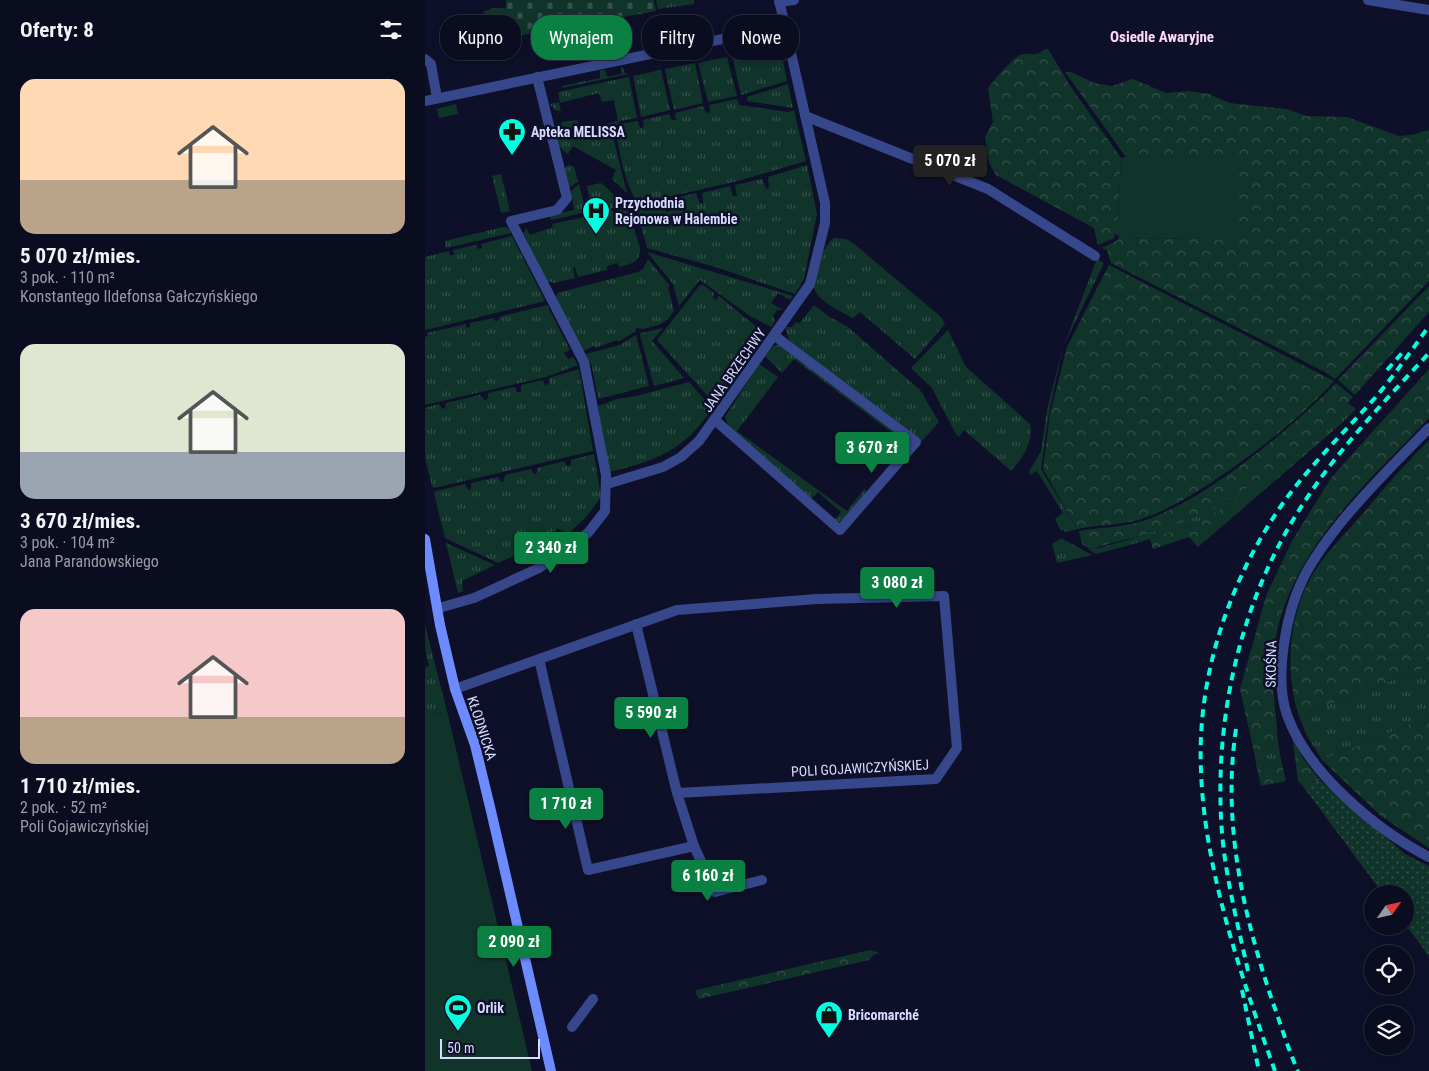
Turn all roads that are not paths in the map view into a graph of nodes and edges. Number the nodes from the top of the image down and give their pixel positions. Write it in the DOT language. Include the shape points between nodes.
graph roads {
  1 [pos="794,0"];
  2 [pos="1367,0"];
  3 [pos="779,1"];
  4 [pos="1429,10"];
  5 [pos="781,15"];
  6 [pos="723,39"];
  7 [pos="425,59"];
  8 [pos="792,60"];
  9 [pos="537,77"];
  10 [pos="437,98"];
  11 [pos="425,101"];
  12 [pos="805,116"];
  13 [pos="1095,256"];
  14 [pos="775,336"];
  15 [pos="715,420"];
  16 [pos="1429,428"];
  17 [pos="607,484"];
  18 [pos="425,539"];
  19 [pos="439,608"];
  20 [pos="636,624"];
  21 [pos="539,659"];
  22 [pos="455,689"];
  23 [pos="677,793"];
  24 [pos="694,846"];
  25 [pos="1429,857"];
  26 [pos="762,880"];
  27 [pos="593,999"];
  28 [pos="572,1027"];
  29 [pos="551,1071"];
  1 -- 3 [label="street"];
  2 -- 4 [label="street"];
  3 -- 5 [label="street, JANA BRZECHWY"];
  6 -- 9 [label="street"];
  7 -- 10 [label="street" via="431,64"];
  8 -- 12 [label="street, JANA BRZECHWY"];
  9 -- 10 [label="street"];
  9 -- 17 [label="street" via="567,198 557,210 511,222 584,362"];
  10 -- 11 [label="street"];
  12 -- 13 [label="street" via="988,189"];
  12 -- 14 [label="street, JANA BRZECHWY" via="825,203 825,223 810,284"];
  14 -- 15 [label="street, JANA BRZECHWY"];
  14 -- 15 [label="street" via="916,442 840,530"];
  15 -- 17 [label="street, JANA BRZECHWY" via="699,442 674,462"];
  16 -- 25 [label="street, SKOŚNA" via="1367,494 1327,542 1303,578 1283,639 1282,677 1286,713 1310,758 1361,810 1407,846"];
  17 -- 19 [label="street" via="605,511 588,533 539,568 473,598"];
  18 -- 19 [label="street, KŁODNICKA"];
  19 -- 22 [label="street, KŁODNICKA"];
  20 -- 21 [label="street, POLI GOJAWICZYŃSKIEJ"];
  20 -- 23 [label="street"];
  20 -- 23 [label="street, POLI GOJAWICZYŃSKIEJ" via="677,610 817,599 943,596 957,748 935,779"];
  21 -- 22 [label="street, POLI GOJAWICZYŃSKIEJ"];
  21 -- 24 [label="street" via="588,870"];
  22 -- 29 [label="street, KŁODNICKA" via="475,745"];
  23 -- 24 [label="street"];
  24 -- 26 [label="street" via="715,892"];
  27 -- 28 [label="street"];
}
